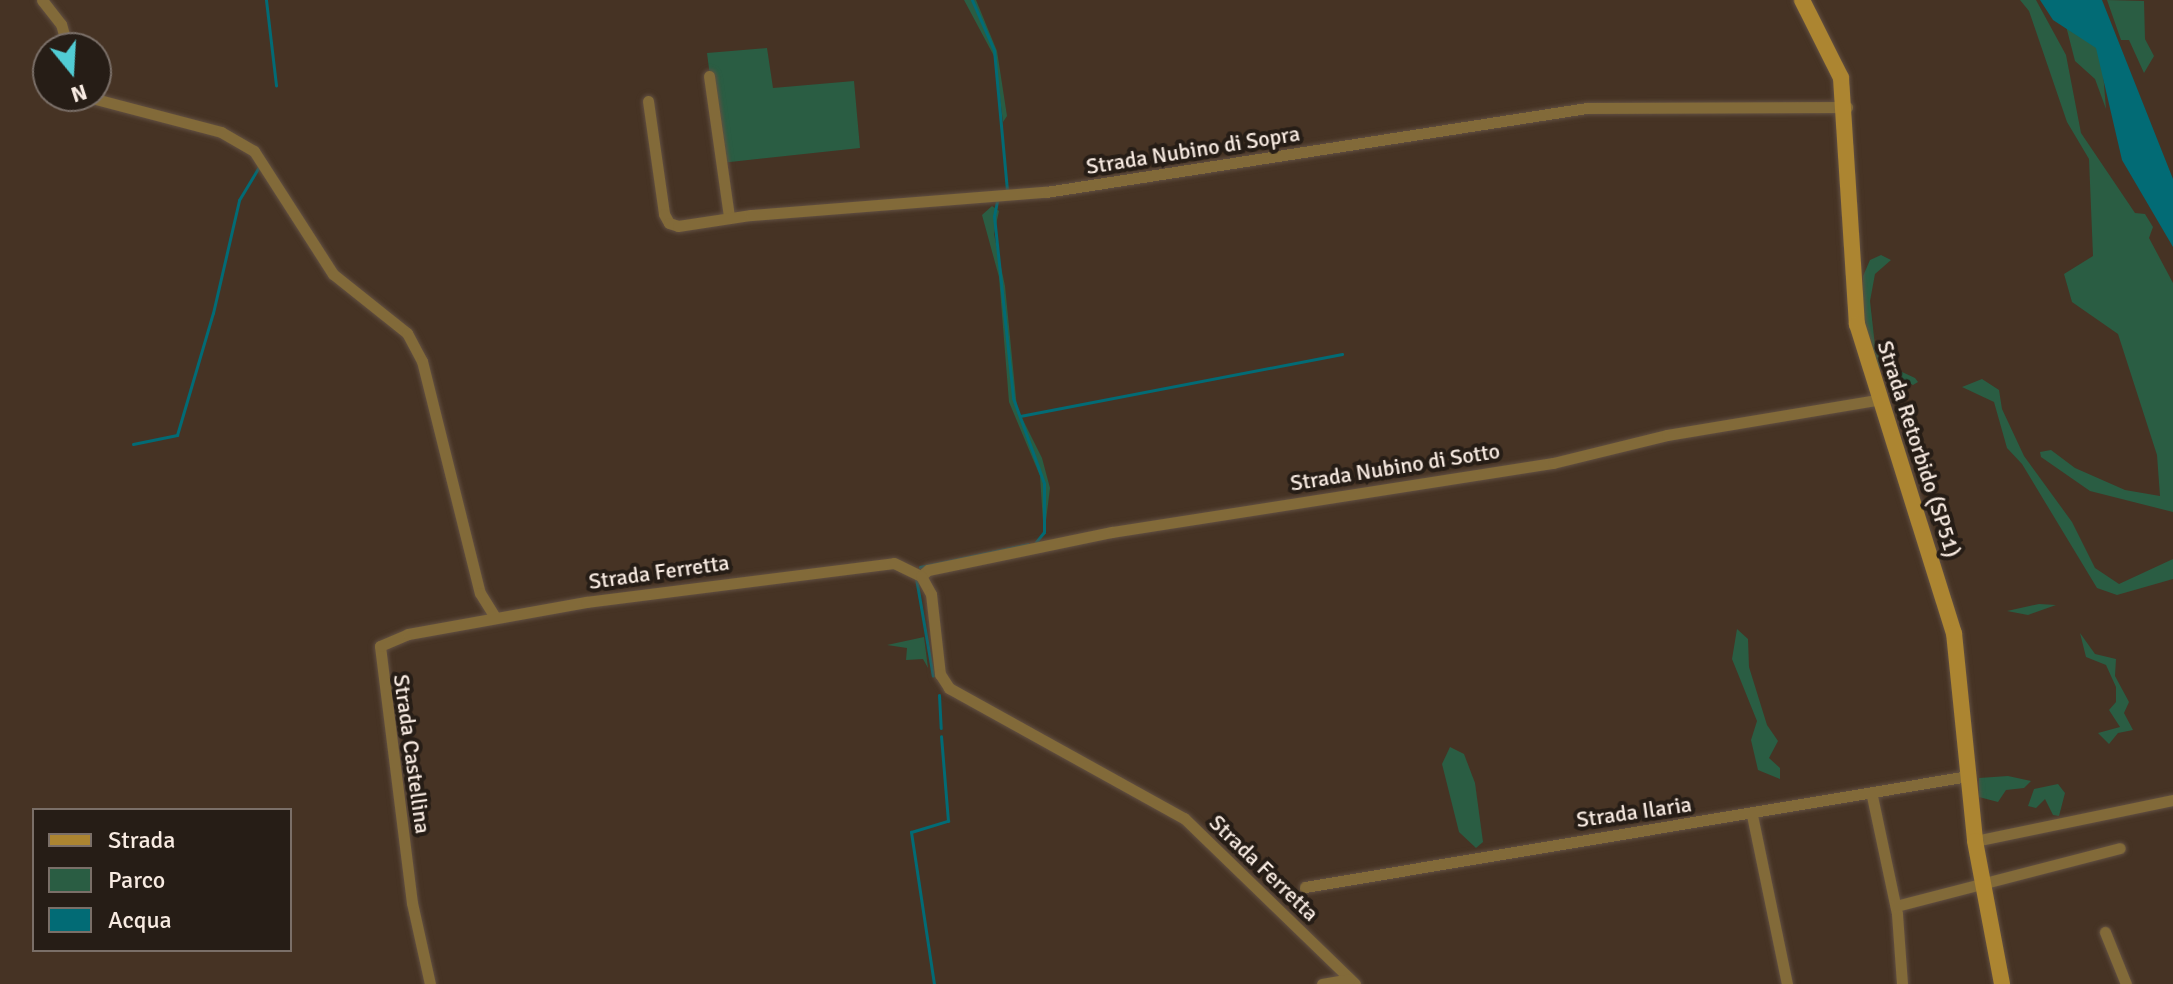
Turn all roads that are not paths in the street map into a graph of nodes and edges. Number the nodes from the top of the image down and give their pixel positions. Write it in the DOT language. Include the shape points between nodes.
graph roads {
  1 [pos="42,0"];
  2 [pos="1802,0"];
  3 [pos="63,32"];
  4 [pos="709,76"];
  5 [pos="648,101"];
  6 [pos="112,103"];
  7 [pos="1847,107"];
  8 [pos="729,217"];
  9 [pos="1877,400"];
  10 [pos="921,576"];
  11 [pos="484,605"];
  12 [pos="495,617"];
  13 [pos="474,621"];
  14 [pos="1968,776"];
  15 [pos="1872,796"];
  16 [pos="2170,801"];
  17 [pos="1752,815"];
  18 [pos="1975,841"];
  19 [pos="2120,848"];
  20 [pos="1981,886"];
  21 [pos="1305,887"];
  22 [pos="1896,906"];
  23 [pos="2105,932"];
  24 [pos="1353,982"];
  25 [pos="2004,983"];
  26 [pos="430,984"];
  27 [pos="1322,984"];
  28 [pos="1787,984"];
  29 [pos="1902,984"];
  30 [pos="2126,984"];
  1 -- 3 [label="street"];
  2 -- 7 [label="street, Strada Retorbido (SP51)" via="1835,60"];
  4 -- 8 [label="street"];
  5 -- 8 [label="street, Strada Nubino di Sopra" via="669,223"];
  6 -- 11 [label="street" via="221,132 254,151 333,274 407,333 422,361"];
  7 -- 8 [label="street, Strada Nubino di Sopra" via="1587,108 1017,196"];
  7 -- 9 [label="street, Strada Retorbido (SP51)" via="1857,324"];
  9 -- 10 [label="street, Strada Nubino di Sotto" via="1667,435 1553,463 1112,532 928,570"];
  9 -- 14 [label="street, Strada Retorbido (SP51)" via="1954,633"];
  10 -- 12 [label="street, Strada Ferretta" via="894,563"];
  10 -- 24 [label="street, Strada Ferretta" via="931,594 940,674 949,688 1184,818"];
  11 -- 12 [label="street"];
  11 -- 13 [label="street"];
  12 -- 13 [label="street, Strada Castellina"];
  13 -- 26 [label="street, Strada Castellina" via="408,634 380,646 412,903"];
  14 -- 15 [label="street, Strada Ilaria"];
  14 -- 18 [label="street, Strada Retorbido (SP51)"];
  15 -- 17 [label="street, Strada Ilaria"];
  15 -- 22 [label="street"];
  16 -- 18 [label="street"];
  17 -- 21 [label="street, Strada Ilaria"];
  17 -- 28 [label="street"];
  18 -- 20 [label="street, Strada Retorbido (SP51)"];
  19 -- 20 [label="street"];
  20 -- 22 [label="street"];
  20 -- 25 [label="street, Strada Retorbido (SP51)"];
  22 -- 29 [label="street"];
  23 -- 30 [label="street"];
  24 -- 27 [label="street"];
}
